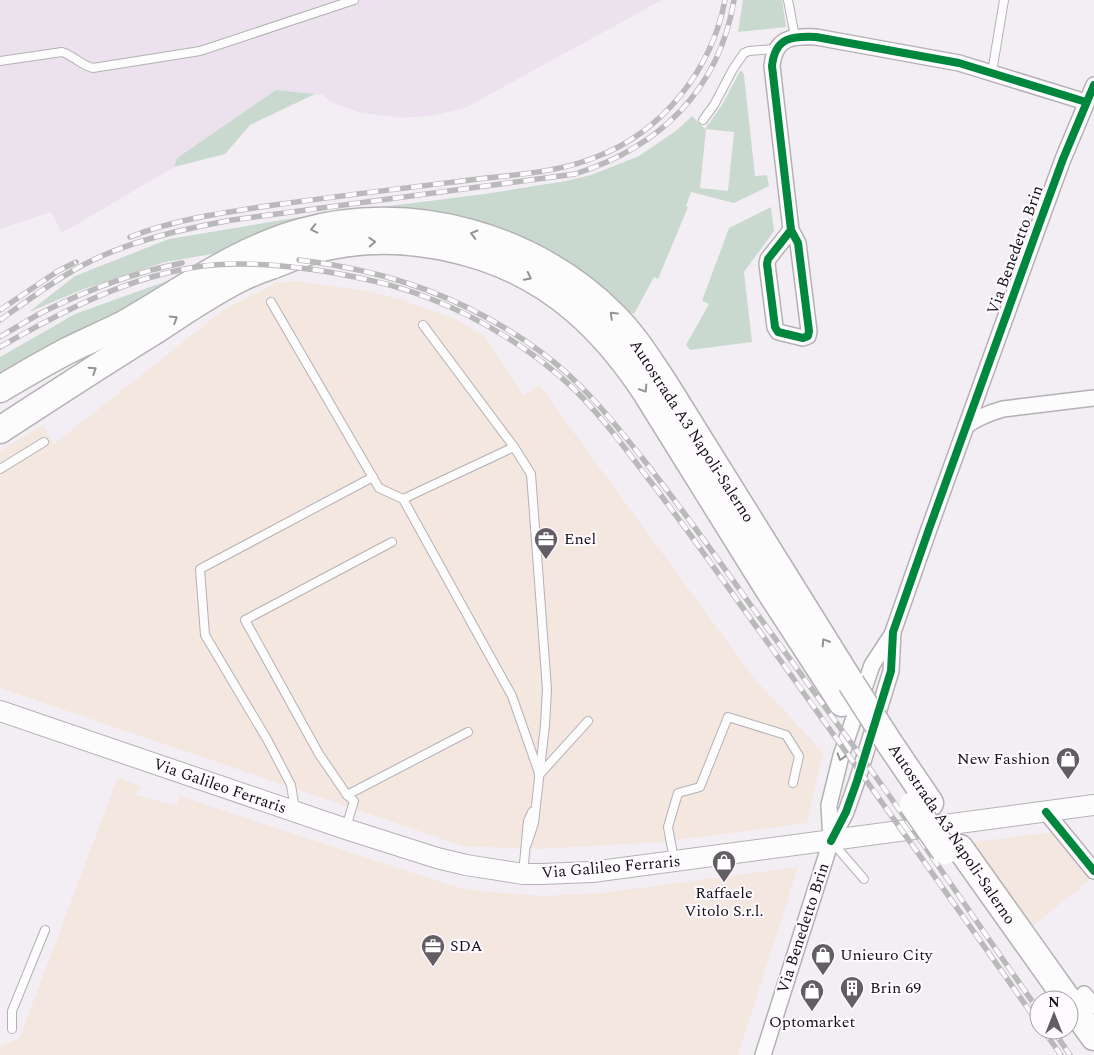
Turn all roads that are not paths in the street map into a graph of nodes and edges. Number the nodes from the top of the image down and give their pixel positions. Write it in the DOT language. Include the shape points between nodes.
graph roads {
  1 [pos="354,0"];
  2 [pos="788,0"];
  3 [pos="1004,0"];
  4 [pos="795,38"];
  5 [pos="775,50"];
  6 [pos="0,61"];
  7 [pos="992,72"];
  8 [pos="1094,85"];
  9 [pos="1086,102"];
  10 [pos="703,120"];
  11 [pos="791,230"];
  12 [pos="270,302"];
  13 [pos="423,325"];
  14 [pos="127,335"];
  15 [pos="0,389"];
  16 [pos="1094,398"];
  17 [pos="0,410"];
  18 [pos="966,426"];
  19 [pos="0,430"];
  20 [pos="44,442"];
  21 [pos="514,447"];
  22 [pos="0,469"];
  23 [pos="373,477"];
  24 [pos="403,499"];
  25 [pos="392,542"];
  26 [pos="893,632"];
  27 [pos="0,711"];
  28 [pos="588,721"];
  29 [pos="468,732"];
  30 [pos="539,775"];
  31 [pos="793,783"];
  32 [pos="347,795"];
  33 [pos="1094,805"];
  34 [pos="295,812"];
  35 [pos="1046,812"];
  36 [pos="346,829"];
  37 [pos="831,841"];
  38 [pos="953,850"];
  39 [pos="675,862"];
  40 [pos="1094,871"];
  41 [pos="523,874"];
  42 [pos="864,879"];
  43 [pos="46,930"];
  44 [pos="1044,990"];
  45 [pos="1066,990"];
  46 [pos="1079,1001"];
  47 [pos="1094,1006"];
  48 [pos="1079,1010"];
  49 [pos="12,1029"];
  50 [pos="1094,1037"];
  51 [pos="1079,1040"];
  52 [pos="763,1055"];
  53 [pos="1090,1055"];
  1 -- 6 [label="lane" via="200,51 93,68 62,52"];
  2 -- 4 [label="lane"];
  3 -- 7 [label="lane"];
  4 -- 5 [label="street" via="780,44"];
  4 -- 7 [label="street" via="816,38 959,63"];
  5 -- 10 [label="lane" via="744,53"];
  5 -- 11 [label="street" via="772,66"];
  7 -- 9 [label="street"];
  8 -- 9 [label="street, Via Benedetto Brin"];
  9 -- 18 [label="street, Via Benedetto Brin"];
  11 -- 11 [label="street" via="768,259 768,264 775,327 778,332 803,338 808,336 809,330 798,243"];
  12 -- 23 [label="lane"];
  13 -- 21 [label="lane"];
  14 -- 15 [label="highway" via="66,351"];
  14 -- 17 [label="highway" via="73,362"];
  19 -- 14 [label="highway, one-way"];
  14 -- 38 [label="highway, Autostrada A3 Napoli-Salerno, bridge" via="243,277 301,254 337,245 375,241 420,243 469,253 536,282 595,327 626,363 765,584 847,693"];
  16 -- 18 [label="street" via="1003,409"];
  18 -- 26 [label="street, Via Benedetto Brin"];
  20 -- 22 [label="lane"];
  21 -- 24 [label="lane"];
  21 -- 30 [label="lane" via="531,474 547,689"];
  23 -- 24 [label="lane" via="379,488"];
  23 -- 34 [label="lane" via="200,569 205,635 291,785"];
  24 -- 30 [label="lane" via="512,696"];
  25 -- 32 [label="lane" via="245,620 319,754"];
  26 -- 37 [label="street" via="891,671 882,702 846,812"];
  26 -- 37 [label="street, Via Benedetto Brin, one-way" via="872,664 841,756 829,805"];
  27 -- 34 [label="main road, Via Galileo Ferraris"];
  28 -- 30 [label="lane"];
  29 -- 32 [label="lane"];
  30 -- 41 [label="lane" via="534,822 526,844"];
  31 -- 39 [label="lane" via="798,756 786,735 728,717 700,787 678,793 668,828"];
  32 -- 36 [label="lane" via="354,801"];
  33 -- 35 [label="main road, Via Galileo Ferraris"];
  34 -- 36 [label="main road, Via Galileo Ferraris"];
  35 -- 37 [label="main road, Via Galileo Ferraris"];
  35 -- 40 [label="street"];
  36 -- 41 [label="main road, Via Galileo Ferraris" via="456,863"];
  37 -- 39 [label="main road, Via Galileo Ferraris"];
  37 -- 42 [label="lane"];
  37 -- 52 [label="street, Via Benedetto Brin"];
  38 -- 44 [label="highway, Autostrada A3 Napoli-Salerno"];
  38 -- 45 [label="highway, Autostrada A3 Napoli-Salerno"];
  39 -- 41 [label="main road, Via Galileo Ferraris" via="592,872"];
  43 -- 49 [label="lane" via="12,1011"];
  46 -- 47 [label="street"];
  48 -- 50 [label="highway, Autostrada A3 Napoli-Salerno"];
  51 -- 53 [label="highway"];
}
